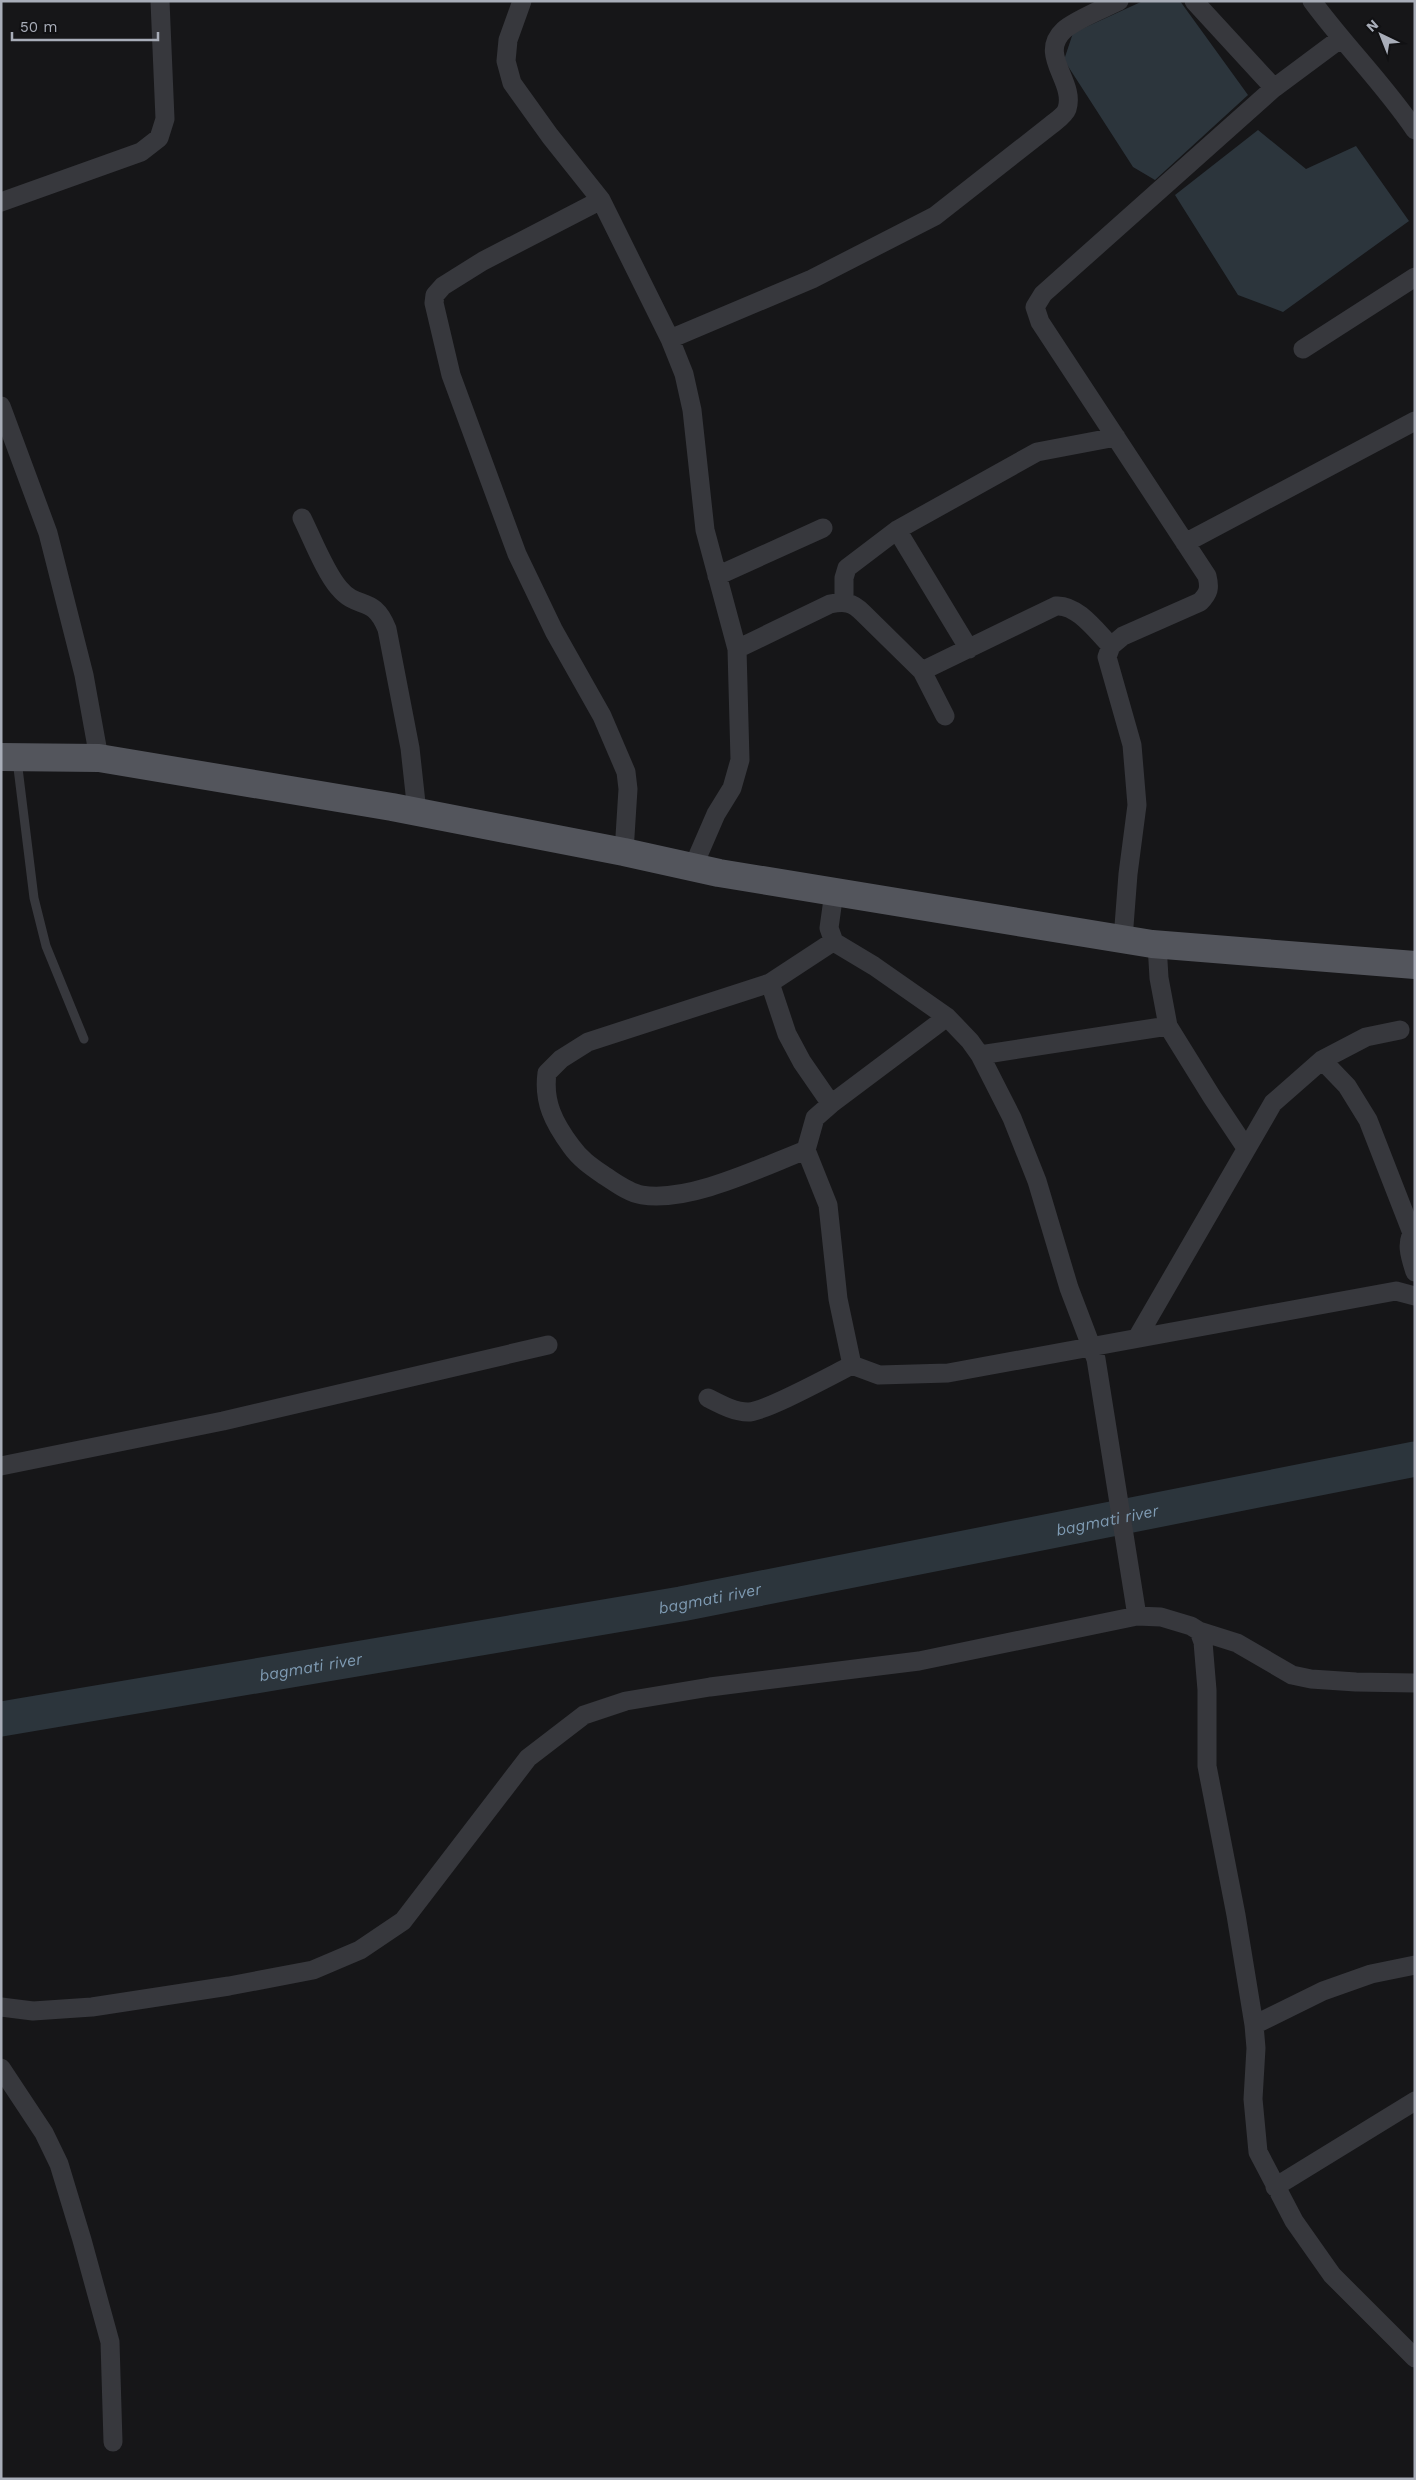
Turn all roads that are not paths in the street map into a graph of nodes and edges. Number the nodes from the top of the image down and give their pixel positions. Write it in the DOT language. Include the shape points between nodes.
graph roads {
  1 [pos="160,1"];
  2 [pos="522,1"];
  3 [pos="1119,1"];
  4 [pos="1194,1"];
  5 [pos="1316,3"];
  6 [pos="1340,39"];
  7 [pos="1274,88"];
  8 [pos="1415,130"];
  9 [pos="601,200"];
  10 [pos="1,202"];
  11 [pos="1415,277"];
  12 [pos="670,339"];
  13 [pos="1303,349"];
  14 [pos="1,406"];
  15 [pos="1415,421"];
  16 [pos="1116,437"];
  17 [pos="302,518"];
  18 [pos="823,528"];
  19 [pos="897,530"];
  20 [pos="1185,543"];
  21 [pos="717,576"];
  22 [pos="844,601"];
  23 [pos="1111,646"];
  24 [pos="737,649"];
  25 [pos="969,649"];
  26 [pos="922,671"];
  27 [pos="945,716"];
  28 [pos="9,757"];
  29 [pos="99,758"];
  30 [pos="417,812"];
  31 [pos="624,852"];
  32 [pos="693,867"];
  33 [pos="834,892"];
  34 [pos="1123,939"];
  35 [pos="834,941"];
  36 [pos="1157,944"];
  37 [pos="1415,965"];
  38 [pos="770,982"];
  39 [pos="947,1017"];
  40 [pos="1168,1026"];
  41 [pos="1400,1030"];
  42 [pos="84,1039"];
  43 [pos="980,1055"];
  44 [pos="1322,1060"];
  45 [pos="831,1104"];
  46 [pos="1246,1148"];
  47 [pos="806,1150"];
  48 [pos="1413,1232"];
  49 [pos="1415,1272"];
  50 [pos="1415,1296"];
  51 [pos="1137,1338"];
  52 [pos="548,1345"];
  53 [pos="1093,1352"];
  54 [pos="852,1366"];
  55 [pos="708,1398"];
  56 [pos="1,1466"];
  57 [pos="1138,1616"];
  58 [pos="1199,1631"];
  59 [pos="1415,1684"];
  60 [pos="1415,1965"];
  61 [pos="1,2007"];
  62 [pos="1254,2025"];
  63 [pos="1,2068"];
  64 [pos="1415,2101"];
  65 [pos="1275,2188"];
  66 [pos="1415,2358"];
  67 [pos="113,2442"];
  1 -- 10 [label="street" via="165,119 158,138 141,152"];
  2 -- 9 [label="street" via="508,40 506,61 512,83"];
  3 -- 12 [label="street" via="1065,30 1056,42 1053,55 1068,96 1066,110 935,216 812,279"];
  4 -- 7 [label="street"];
  5 -- 6 [label="street"];
  6 -- 7 [label="street"];
  6 -- 8 [label="street" via="1392,96"];
  7 -- 16 [label="street" via="1042,294 1035,307 1040,322"];
  9 -- 12 [label="street"];
  9 -- 31 [label="street" via="483,261 443,286 435,295 434,303 451,375 517,554 554,631 602,716 626,772"];
  11 -- 13 [label="street"];
  12 -- 21 [label="street" via="684,374 692,410 705,530"];
  14 -- 29 [label="street" via="48,533 84,675"];
  15 -- 20 [label="street"];
  16 -- 19 [label="street" via="1037,452"];
  16 -- 20 [label="street"];
  17 -- 30 [label="street" via="338,588 382,614 410,748"];
  18 -- 21 [label="street"];
  19 -- 22 [label="street" via="847,568"];
  19 -- 25 [label="street"];
  20 -- 23 [label="street" via="1206,576 1210,586 1207,595 1200,602 1123,636"];
  21 -- 24 [label="street"];
  22 -- 24 [label="street" via="830,604"];
  22 -- 26 [label="street" via="864,613"];
  23 -- 25 [label="street" via="1066,605 1056,606"];
  23 -- 34 [label="street" via="1108,657 1132,745 1137,804"];
  24 -- 32 [label="street" via="740,760 732,788 716,814"];
  25 -- 26 [label="street"];
  26 -- 27 [label="street"];
  28 -- 29 [label="main road"];
  28 -- 42 [label="lane" via="34,898 46,946"];
  29 -- 30 [label="main road"];
  30 -- 31 [label="main road"];
  31 -- 32 [label="main road"];
  32 -- 33 [label="main road"];
  33 -- 34 [label="main road"];
  33 -- 35 [label="street" via="829,928"];
  34 -- 36 [label="main road"];
  35 -- 38 [label="street"];
  35 -- 39 [label="street"];
  36 -- 37 [label="main road"];
  36 -- 40 [label="street" via="1159,978"];
  38 -- 45 [label="street" via="787,1034"];
  38 -- 47 [label="street" via="588,1042 561,1059 547,1073 545,1090 550,1114 577,1155 620,1186 641,1195 670,1196 727,1181"];
  39 -- 43 [label="street"];
  39 -- 45 [label="street"];
  40 -- 43 [label="street"];
  40 -- 46 [label="street"];
  41 -- 44 [label="street" via="1366,1037"];
  43 -- 53 [label="street" via="1012,1118 1037,1181 1069,1288"];
  44 -- 46 [label="street" via="1274,1103"];
  44 -- 48 [label="street" via="1347,1086 1368,1120"];
  45 -- 47 [label="street" via="815,1118"];
  46 -- 51 [label="street"];
  47 -- 54 [label="street" via="828,1204 838,1299"];
  48 -- 49 [label="street" via="1408,1250"];
  50 -- 51 [label="street" via="1396,1291"];
  51 -- 53 [label="street"];
  52 -- 56 [label="street" via="223,1421"];
  53 -- 54 [label="street" via="948,1373 878,1375"];
  53 -- 57 [label="street"];
  54 -- 55 [label="street" via="749,1412"];
  57 -- 58 [label="street" via="1161,1617"];
  57 -- 61 [label="street" via="919,1661 710,1687 626,1701 584,1715 528,1758 403,1922 360,1950 313,1970 229,1986 92,2007 33,2011"];
  58 -- 59 [label="street" via="1238,1643 1292,1675 1347,1682"];
  58 -- 62 [label="street" via="1207,1690 1207,1766"];
  60 -- 62 [label="street" via="1371,1974 1323,1990"];
  62 -- 65 [label="street" via="1256,2048 1252,2099 1258,2152"];
  63 -- 67 [label="street" via="44,2133 59,2164 82,2240 110,2342"];
  64 -- 65 [label="street"];
  65 -- 66 [label="street" via="1332,2276"];
}
